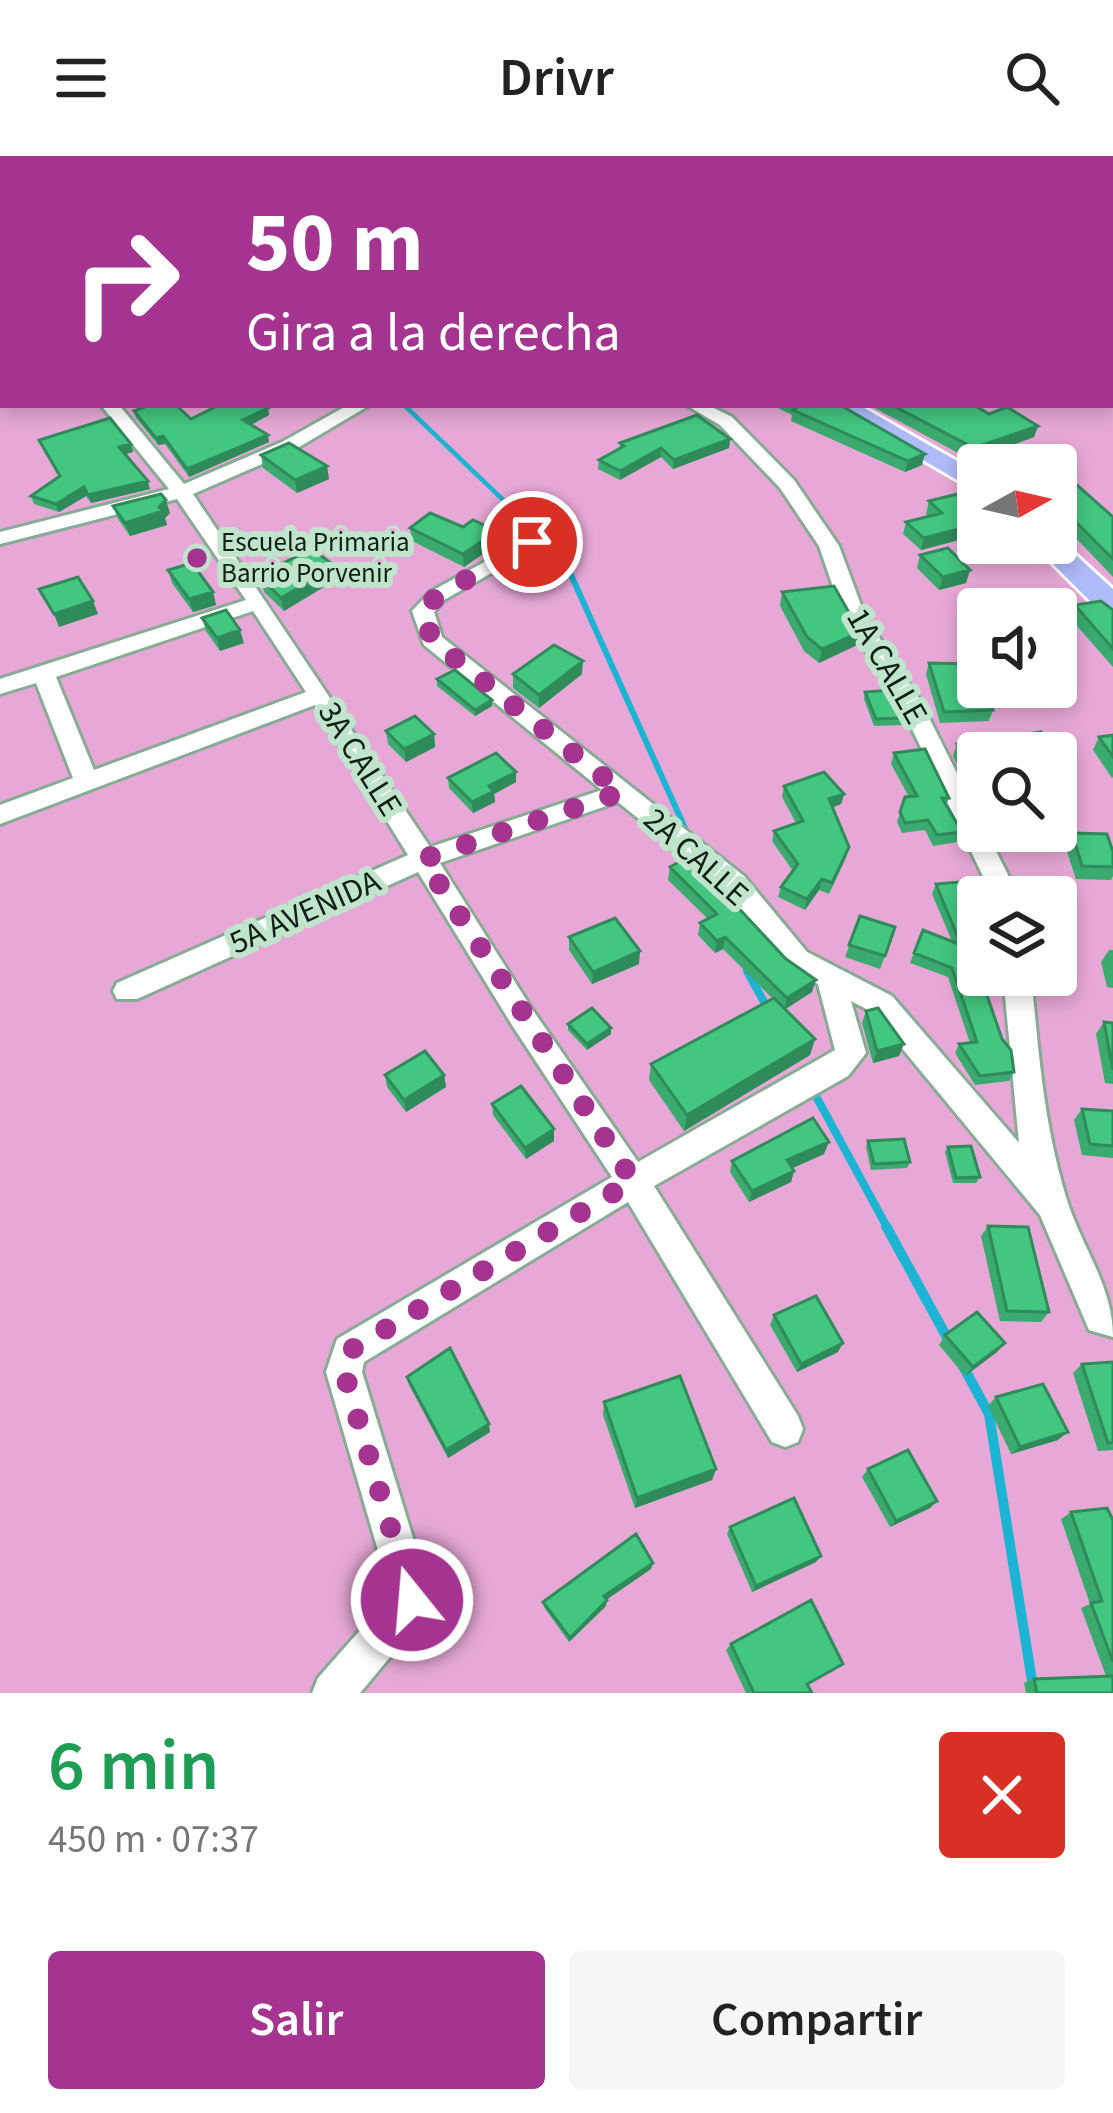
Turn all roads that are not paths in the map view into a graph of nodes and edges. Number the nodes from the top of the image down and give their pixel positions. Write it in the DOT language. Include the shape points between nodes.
graph roads {
  1 [pos="112,408"];
  2 [pos="356,408"];
  3 [pos="701,408"];
  4 [pos="847,408"];
  5 [pos="957,470"];
  6 [pos="181,492"];
  7 [pos="0,538"];
  8 [pos="532,542"];
  9 [pos="1068,564"];
  10 [pos="258,603"];
  11 [pos="1113,606"];
  12 [pos="43,673"];
  13 [pos="0,687"];
  14 [pos="320,695"];
  15 [pos="87,782"];
  16 [pos="622,792"];
  17 [pos="0,815"];
  18 [pos="423,859"];
  19 [pos="996,876"];
  20 [pos="831,981"];
  21 [pos="127,992"];
  22 [pos="1019,996"];
  23 [pos="633,1181"];
  24 [pos="1052,1205"];
  25 [pos="1107,1319"];
  26 [pos="785,1429"];
  27 [pos="333,1693"];
  1 -- 6 [label="street, 3A CALLE"];
  2 -- 6 [label="street"];
  3 -- 19 [label="street, 1A CALLE" via="726,421 772,468 830,546 854,616 909,700"];
  4 -- 5 [label="highway"];
  6 -- 7 [label="street"];
  6 -- 10 [label="street, 3A CALLE"];
  8 -- 16 [label="street, 2A CALLE" via="437,596 423,622 432,640"];
  9 -- 11 [label="highway"];
  10 -- 12 [label="street"];
  10 -- 14 [label="street, 3A CALLE"];
  12 -- 13 [label="street"];
  12 -- 15 [label="street"];
  14 -- 15 [label="street"];
  14 -- 18 [label="street, 3A CALLE"];
  15 -- 17 [label="street"];
  16 -- 18 [label="street, 5A AVENIDA"];
  16 -- 20 [label="street, 2A CALLE" via="735,883 797,960"];
  18 -- 21 [label="street, 5A AVENIDA"];
  18 -- 23 [label="street, 3A CALLE"];
  20 -- 23 [label="street" via="851,1053 838,1067"];
  20 -- 24 [label="street, 2A CALLE" via="882,1004"];
  22 -- 24 [label="street" via="1030,1126"];
  23 -- 26 [label="street, 3A CALLE"];
  23 -- 27 [label="street" via="349,1351 344,1372 412,1600"];
  24 -- 25 [label="street"];
}
